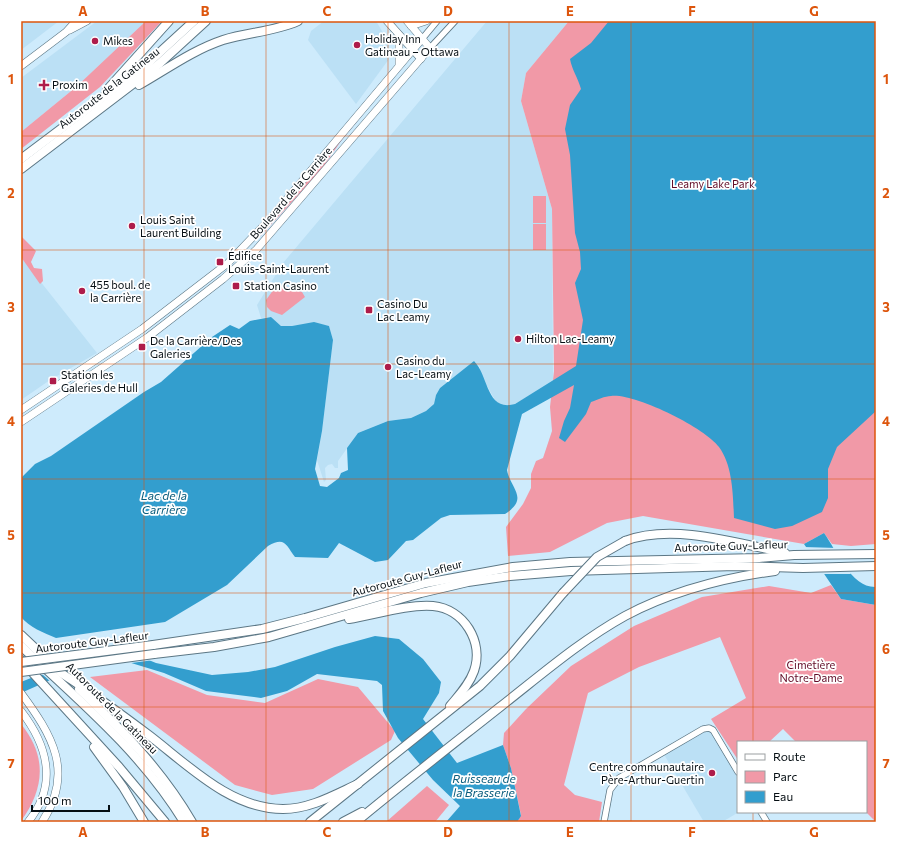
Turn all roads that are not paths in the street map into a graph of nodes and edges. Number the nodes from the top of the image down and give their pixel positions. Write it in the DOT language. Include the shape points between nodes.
graph roads {
  1 [pos="76,21"];
  2 [pos="87,21"];
  3 [pos="169,21"];
  4 [pos="194,21"];
  5 [pos="206,21"];
  6 [pos="298,21"];
  7 [pos="387,21"];
  8 [pos="426,21"];
  9 [pos="437,21"];
  10 [pos="455,21"];
  11 [pos="409,23"];
  12 [pos="66,32"];
  13 [pos="399,37"];
  14 [pos="422,39"];
  15 [pos="430,48"];
  16 [pos="412,50"];
  17 [pos="421,59"];
  18 [pos="399,64"];
  19 [pos="21,66"];
  20 [pos="114,99"];
  21 [pos="97,102"];
  22 [pos="21,159"];
  23 [pos="21,169"];
  24 [pos="21,410"];
  25 [pos="21,422"];
  26 [pos="876,554"];
  27 [pos="794,555"];
  28 [pos="876,566"];
  29 [pos="803,568"];
  30 [pos="307,628"];
  31 [pos="21,636"];
  32 [pos="21,646"];
  33 [pos="21,661"];
  34 [pos="25,670"];
  35 [pos="61,673"];
  36 [pos="65,682"];
  37 [pos="21,693"];
  38 [pos="21,711"];
  39 [pos="440,718"];
  40 [pos="73,719"];
  41 [pos="737,770"];
  42 [pos="358,784"];
  43 [pos="375,806"];
  44 [pos="762,813"];
  45 [pos="28,822"];
  46 [pos="42,822"];
  47 [pos="144,822"];
  48 [pos="165,822"];
  49 [pos="184,822"];
  50 [pos="192,822"];
  51 [pos="310,822"];
  52 [pos="343,822"];
  53 [pos="356,822"];
  54 [pos="604,822"];
  55 [pos="767,822"];
  1 -- 12 [label="main road"];
  2 -- 12 [label="main road"];
  3 -- 21 [label="highway"];
  4 -- 21 [label="highway, Autoroute de la Gatineau" via="156,56"];
  5 -- 20 [label="highway, Autoroute de la Gatineau" via="167,58"];
  6 -- 20 [label="highway" via="235,36 209,46"];
  7 -- 13 [label="main road"];
  8 -- 11 [label="main road"];
  9 -- 14 [label="street, Boulevard de la Carrière"];
  10 -- 15 [label="street, Boulevard de la Carrière"];
  11 -- 14 [label="main road"];
  12 -- 19 [label="main road"];
  13 -- 16 [label="main road"];
  13 -- 18 [label="main road"];
  14 -- 15 [label="main road"];
  14 -- 16 [label="main road, Boulevard de la Carrière"];
  15 -- 17 [label="main road, Boulevard de la Carrière"];
  16 -- 17 [label="main road"];
  16 -- 18 [label="main road, Boulevard de la Carrière"];
  17 -- 25 [label="main road, Boulevard de la Carrière" via="333,163 247,258 141,342"];
  18 -- 24 [label="main road, Boulevard de la Carrière" via="265,224 228,263 142,330"];
  20 -- 23 [label="highway, Autoroute de la Gatineau"];
  21 -- 22 [label="highway, Autoroute de la Gatineau"];
  26 -- 27 [label="highway, Autoroute Guy-Lafleur"];
  27 -- 33 [label="highway, Autoroute Guy-Lafleur, bridge" via="561,563 500,568 426,583 262,629"];
  27 -- 39 [label="highway, bridge" via="709,538 676,535 653,534 625,541 597,557 495,671"];
  28 -- 29 [label="highway, Autoroute Guy-Lafleur"];
  29 -- 30 [label="highway, Autoroute Guy-Lafleur" via="735,566 517,575 425,592"];
  29 -- 43 [label="highway" via="706,584 674,594 630,614 563,658"];
  30 -- 34 [label="highway, Autoroute Guy-Lafleur, bridge" via="246,642"];
  30 -- 39 [label="highway" via="421,606 440,608 454,614 464,622 473,636 476,662 468,684"];
  31 -- 35 [label="highway, Autoroute de la Gatineau"];
  32 -- 36 [label="highway, Autoroute de la Gatineau"];
  33 -- 34 [label="highway"];
  34 -- 40 [label="highway"];
  35 -- 36 [label="highway, Autoroute de la Gatineau"];
  35 -- 42 [label="highway" via="105,702 220,788 255,805 284,809 304,806"];
  36 -- 49 [label="highway, Autoroute de la Gatineau" via="142,763"];
  36 -- 50 [label="highway, Autoroute de la Gatineau" via="113,722 147,757 174,792"];
  37 -- 46 [label="main road" via="49,735 57,758 58,779 55,794"];
  38 -- 45 [label="main road" via="39,739 46,768 43,797"];
  39 -- 42 [label="highway"];
  40 -- 47 [label="highway" via="116,776"];
  40 -- 48 [label="highway" via="119,767"];
  41 -- 54 [label="street" via="715,733 708,728 703,729 619,778 610,790"];
  42 -- 51 [label="highway"];
  43 -- 52 [label="highway"];
  43 -- 53 [label="highway"];
  44 -- 55 [label="street"];
}
